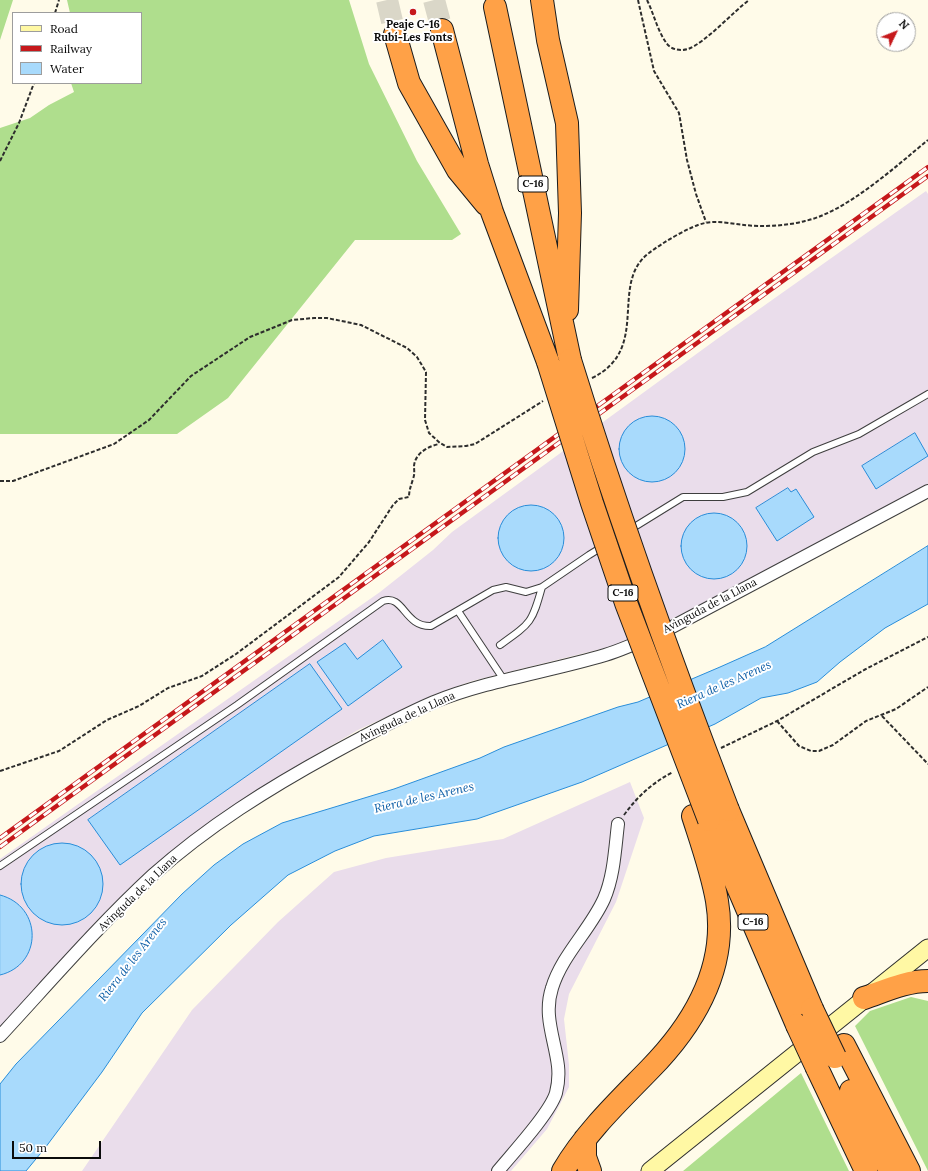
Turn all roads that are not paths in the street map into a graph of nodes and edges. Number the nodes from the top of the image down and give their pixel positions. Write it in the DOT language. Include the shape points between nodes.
graph roads {
  1 [pos="542,0"];
  2 [pos="495,8"];
  3 [pos="442,30"];
  4 [pos="395,34"];
  5 [pos="492,212"];
  6 [pos="564,339"];
  7 [pos="928,394"];
  8 [pos="928,491"];
  9 [pos="542,587"];
  10 [pos="458,610"];
  11 [pos="500,645"];
  12 [pos="504,680"];
  13 [pos="701,818"];
  14 [pos="618,824"];
  15 [pos="0,866"];
  16 [pos="928,948"];
  17 [pos="928,981"];
  18 [pos="864,998"];
  19 [pos="0,1036"];
  20 [pos="832,1057"];
  21 [pos="585,1139"];
  22 [pos="498,1171"];
  23 [pos="563,1171"];
  24 [pos="590,1171"];
  25 [pos="650,1171"];
  26 [pos="866,1171"];
  27 [pos="890,1171"];
  28 [pos="909,1171"];
  1 -- 6 [label="highway, C-16" via="548,40 567,123 569,259"];
  2 -- 6 [label="highway, C-16" via="550,259"];
  3 -- 5 [label="highway, C-16"];
  4 -- 5 [label="highway, C-16" via="410,83 417,96 458,170"];
  5 -- 13 [label="highway, C-16, bridge" via="548,362 595,510 661,694"];
  6 -- 20 [label="highway, C-16, bridge" via="613,498 684,696 763,895 818,1006"];
  7 -- 9 [label="lane" via="859,434 813,452 747,492 723,497 684,496"];
  8 -- 12 [label="street, Avinguda de la Llana" via="672,627 628,647"];
  9 -- 10 [label="lane" via="526,592 506,587 499,588 483,594"];
  9 -- 11 [label="lane" via="535,612 528,625"];
  10 -- 12 [label="lane"];
  10 -- 15 [label="lane" via="439,623 424,626 414,622 396,601 383,601 237,705"];
  12 -- 19 [label="street, Avinguda de la Llana" via="452,696 394,721 310,766 228,816 154,875 124,903"];
  13 -- 20 [label="highway, C-16, bridge" via="797,1025"];
  13 -- 21 [label="highway" via="717,903 717,953 708,986 697,1010 667,1051"];
  14 -- 22 [label="street" via="610,883 603,900 560,968 551,989 551,1036 558,1066 556,1093 547,1109"];
  16 -- 18 [label="main road"];
  17 -- 18 [label="highway" via="909,983"];
  18 -- 25 [label="main road"];
  20 -- 26 [label="highway, C-16"];
  20 -- 27 [label="highway, C-16"];
  20 -- 28 [label="highway"];
  21 -- 23 [label="highway"];
  21 -- 24 [label="highway" via="585,1157"];
}
